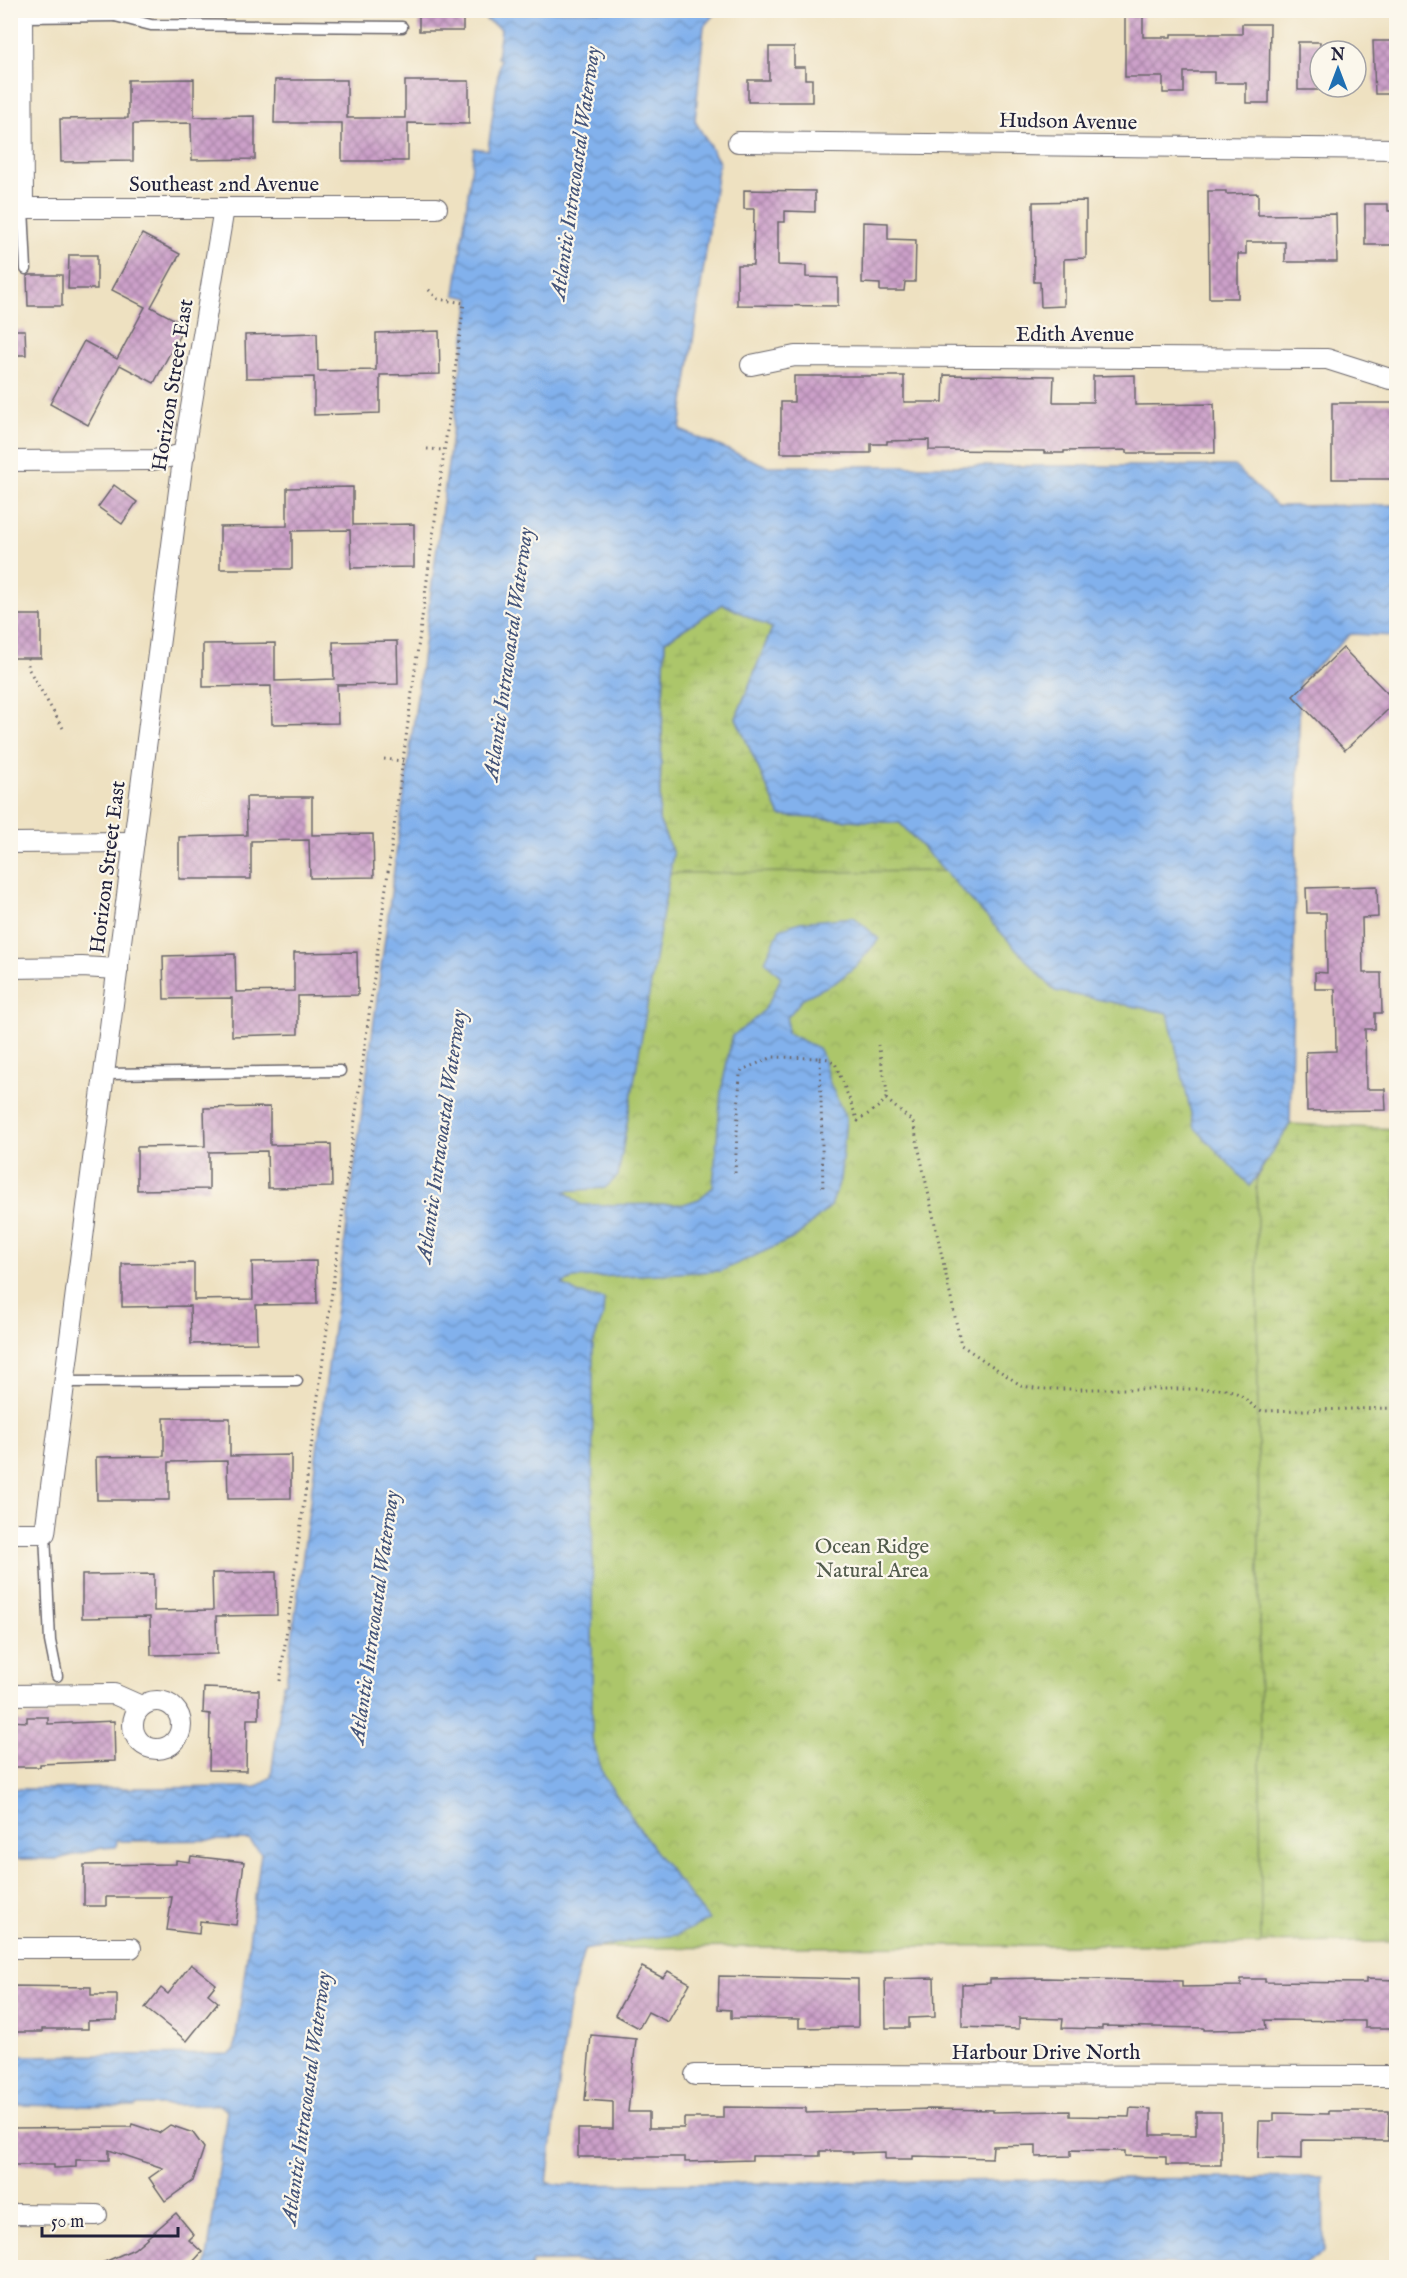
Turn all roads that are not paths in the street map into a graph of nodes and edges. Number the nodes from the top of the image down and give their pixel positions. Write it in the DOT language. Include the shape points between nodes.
graph roads {
  1 [pos="115,13"];
  2 [pos="22,14"];
  3 [pos="402,27"];
  4 [pos="738,142"];
  5 [pos="1396,149"];
  6 [pos="17,208"];
  7 [pos="224,208"];
  8 [pos="437,208"];
  9 [pos="26,269"];
  10 [pos="751,365"];
  11 [pos="1396,378"];
  12 [pos="185,454"];
  13 [pos="10,461"];
  14 [pos="134,842"];
  15 [pos="10,843"];
  16 [pos="10,968"];
  17 [pos="118,969"];
  18 [pos="340,1071"];
  19 [pos="104,1074"];
  20 [pos="297,1380"];
  21 [pos="65,1382"];
  22 [pos="10,1533"];
  23 [pos="45,1533"];
  24 [pos="57,1676"];
  25 [pos="10,1695"];
  26 [pos="141,1706"];
  27 [pos="10,1948"];
  28 [pos="131,1948"];
  29 [pos="695,2075"];
  30 [pos="1396,2076"];
  31 [pos="10,2214"];
  32 [pos="98,2215"];
  1 -- 2 [label="lane"];
  1 -- 3 [label="lane" via="151,25"];
  2 -- 6 [label="street"];
  4 -- 5 [label="street, Hudson Avenue"];
  6 -- 7 [label="street, Southeast 2nd Avenue"];
  6 -- 9 [label="lane"];
  7 -- 8 [label="street, Southeast 2nd Avenue"];
  7 -- 12 [label="street, Horizon Street East"];
  10 -- 11 [label="street, Edith Avenue" via="795,356 1327,359"];
  12 -- 13 [label="street" via="153,459"];
  12 -- 14 [label="street, Horizon Street East"];
  14 -- 15 [label="street"];
  14 -- 17 [label="street, Horizon Street East"];
  16 -- 17 [label="street"];
  17 -- 19 [label="street, Horizon Street East"];
  18 -- 19 [label="lane"];
  19 -- 21 [label="street, Horizon Street East"];
  20 -- 21 [label="lane"];
  21 -- 23 [label="street, Horizon Street East"];
  22 -- 23 [label="street"];
  23 -- 24 [label="lane" via="50,1641"];
  25 -- 26 [label="street" via="114,1694"];
  27 -- 28 [label="street"];
  29 -- 30 [label="street, Harbour Drive North"];
  31 -- 32 [label="street"];
}
